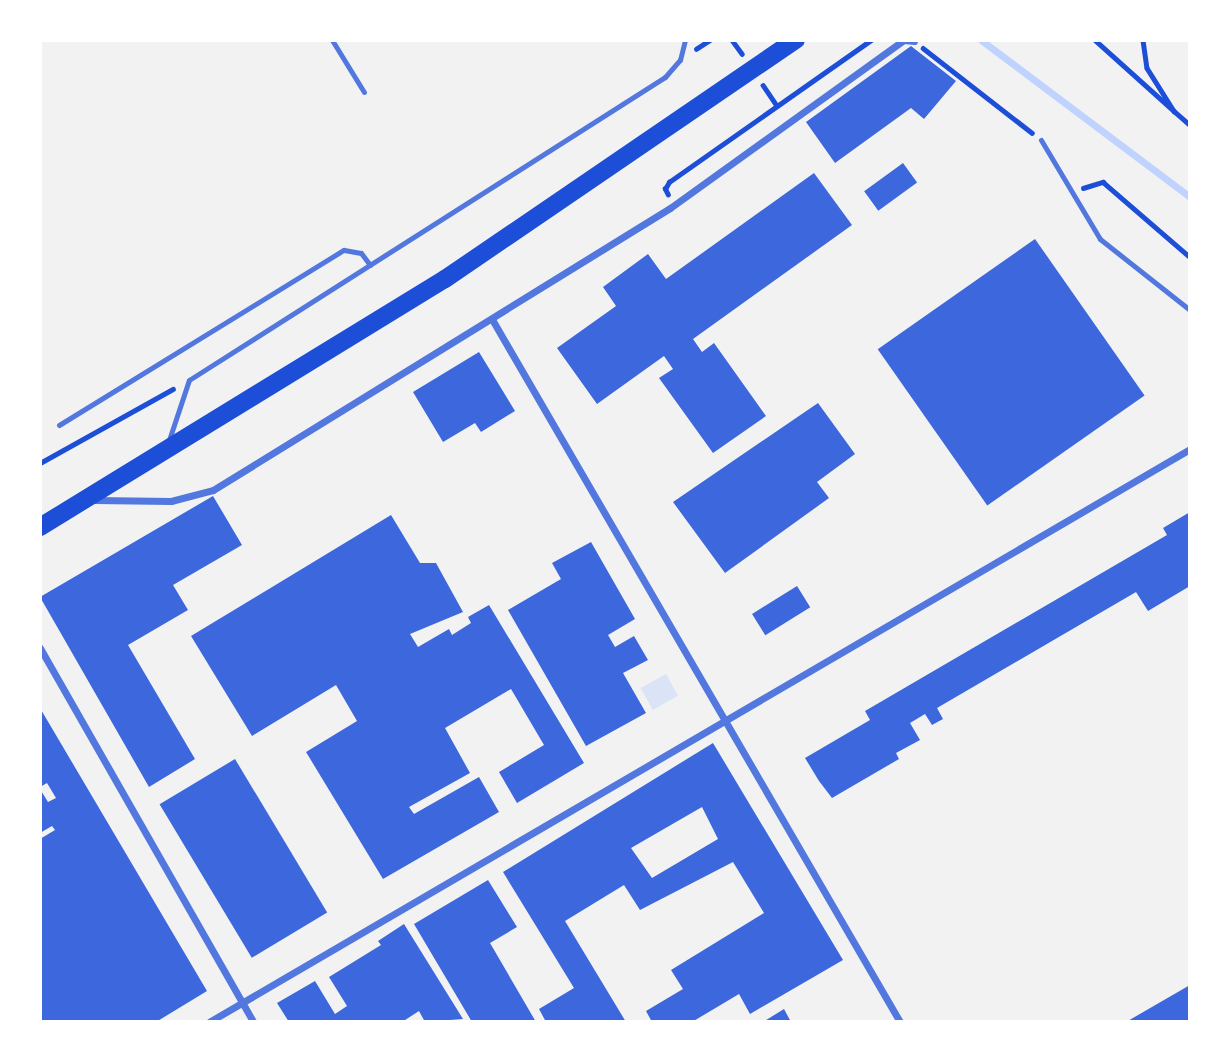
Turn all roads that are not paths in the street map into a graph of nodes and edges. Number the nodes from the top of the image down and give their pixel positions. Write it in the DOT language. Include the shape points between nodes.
graph roads {
  1 [pos="332,40"];
  2 [pos="685,40"];
  3 [pos="796,40"];
  4 [pos="914,41"];
  5 [pos="365,92"];
  6 [pos="1041,141"];
  7 [pos="370,265"];
  8 [pos="1190,310"];
  9 [pos="493,321"];
  10 [pos="59,425"];
  11 [pos="1190,449"];
  12 [pos="159,457"];
  13 [pos="86,500"];
  14 [pos="40,527"];
  15 [pos="40,648"];
  16 [pos="725,717"];
  17 [pos="242,1002"];
  18 [pos="209,1022"];
  19 [pos="253,1022"];
  20 [pos="900,1022"];
  1 -- 5 [label="lane"];
  2 -- 7 [label="lane" via="680,60 664,77"];
  3 -- 12 [label="main road" via="445,279"];
  4 -- 9 [label="street" via="904,40 673,205"];
  6 -- 8 [label="lane" via="1100,239"];
  7 -- 10 [label="lane" via="361,253 344,250"];
  7 -- 12 [label="lane" via="189,380"];
  9 -- 13 [label="street" via="213,489 171,501"];
  9 -- 16 [label="street"];
  11 -- 16 [label="street"];
  12 -- 13 [label="main road"];
  13 -- 14 [label="main road"];
  15 -- 17 [label="street"];
  16 -- 17 [label="street"];
  16 -- 20 [label="street"];
  17 -- 18 [label="street"];
  17 -- 19 [label="street"];
}
